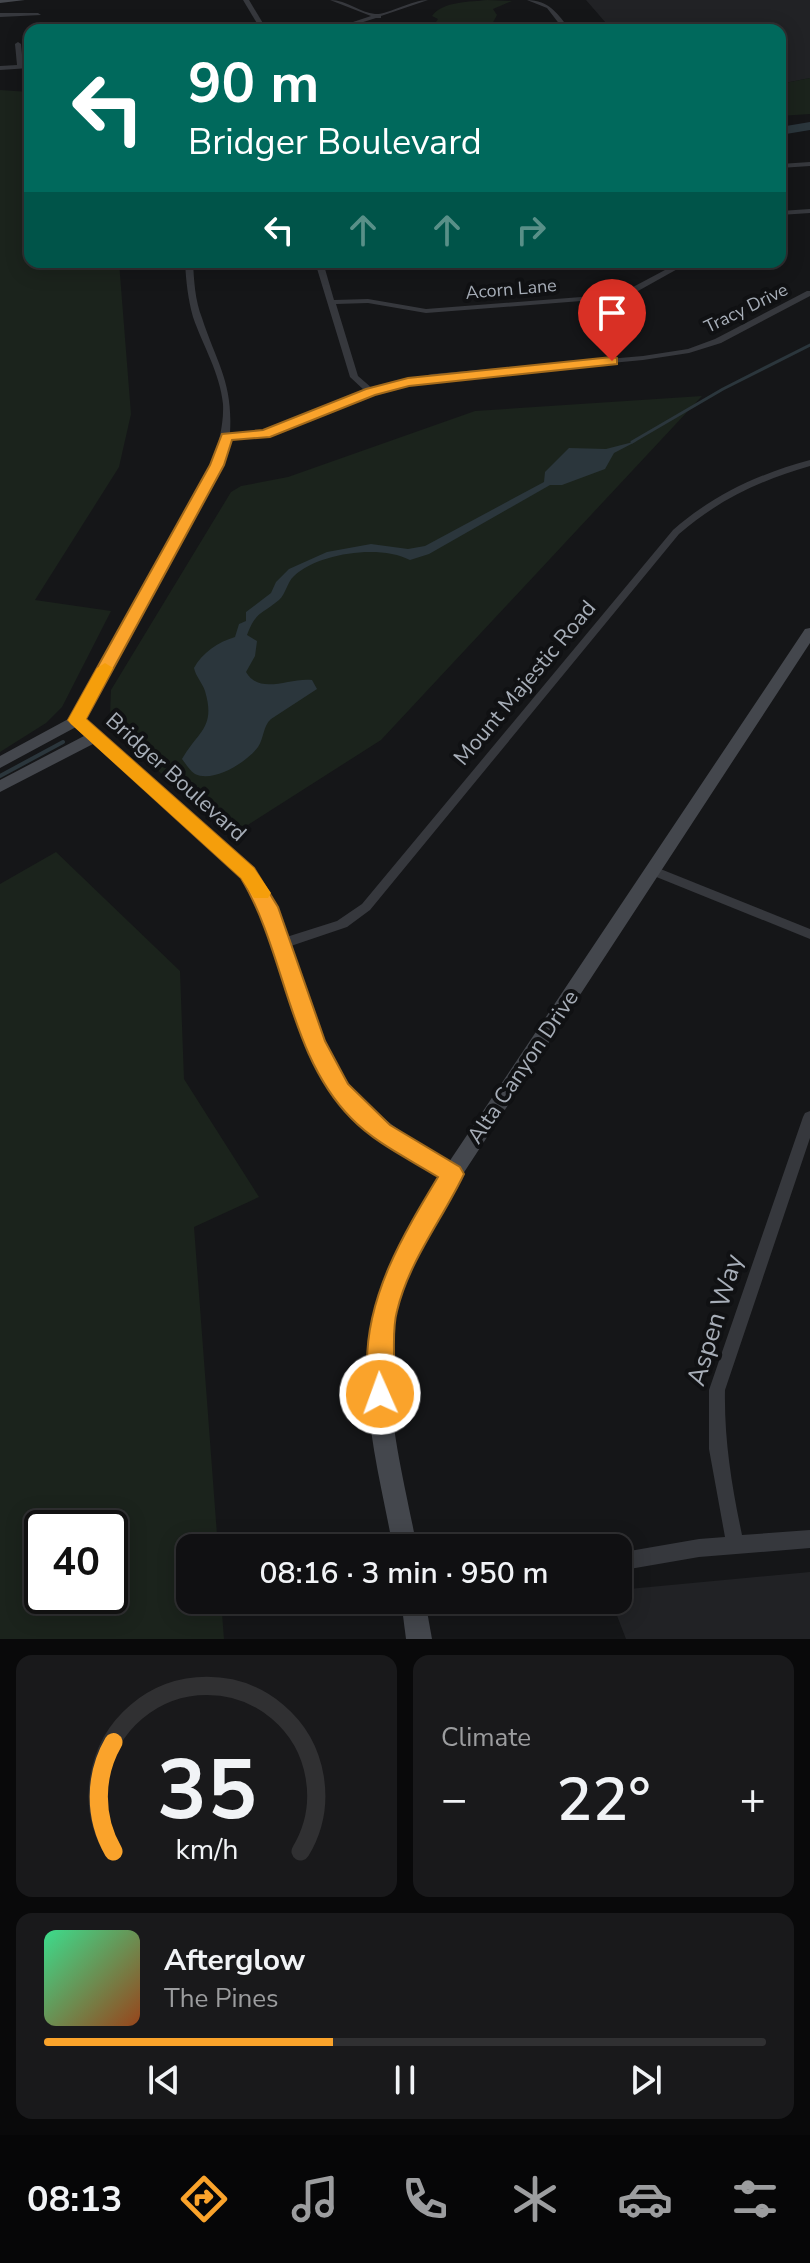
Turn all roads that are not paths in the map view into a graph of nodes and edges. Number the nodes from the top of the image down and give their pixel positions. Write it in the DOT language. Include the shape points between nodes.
graph roads {
  1 [pos="22,0"];
  2 [pos="246,0"];
  3 [pos="333,0"];
  4 [pos="425,0"];
  5 [pos="530,0"];
  6 [pos="0,1"];
  7 [pos="0,15"];
  8 [pos="38,15"];
  9 [pos="379,17"];
  10 [pos="260,24"];
  11 [pos="354,24"];
  12 [pos="562,24"];
  13 [pos="18,44"];
  14 [pos="20,67"];
  15 [pos="24,67"];
  16 [pos="0,68"];
  17 [pos="810,164"];
  18 [pos="786,166"];
  19 [pos="810,211"];
  20 [pos="786,213"];
  21 [pos="189,268"];
  22 [pos="321,268"];
  23 [pos="675,268"];
  24 [pos="810,293"];
  25 [pos="331,302"];
  26 [pos="371,392"];
  27 [pos="227,436"];
  28 [pos="810,463"];
  29 [pos="810,632"];
  30 [pos="77,720"];
  31 [pos="94,737"];
  32 [pos="0,763"];
  33 [pos="0,787"];
  34 [pos="653,871"];
  35 [pos="810,934"];
  36 [pos="282,944"];
  37 [pos="810,1117"];
  38 [pos="452,1174"];
  39 [pos="403,1534"];
  40 [pos="810,1539"];
  41 [pos="735,1544"];
  42 [pos="632,1560"];
  43 [pos="416,1614"];
  44 [pos="419,1639"];
  1 -- 6 [label="street"];
  2 -- 10 [label="street"];
  3 -- 9 [label="street"];
  4 -- 9 [label="street"];
  5 -- 12 [label="street" via="549,7"];
  7 -- 8 [label="street"];
  9 -- 11 [label="street"];
  13 -- 14 [label="street"];
  14 -- 15 [label="street"];
  14 -- 16 [label="street"];
  17 -- 18 [label="street"];
  19 -- 20 [label="street"];
  21 -- 27 [label="street" via="191,301 226,386"];
  22 -- 25 [label="street"];
  23 -- 25 [label="street, Acorn Lane" via="635,289 594,298 426,311 368,301"];
  24 -- 26 [label="street, Tracy Drive" via="689,351 432,377"];
  25 -- 26 [label="street" via="354,377"];
  26 -- 27 [label="street, Tracy Drive" via="265,434"];
  27 -- 30 [label="street" via="217,465"];
  28 -- 36 [label="street, Mount Majestic Road" via="747,483 696,513 366,907 342,924"];
  29 -- 34 [label="street, Alta Canyon Drive"];
  30 -- 31 [label="street, Bridger Boulevard"];
  30 -- 32 [label="street"];
  31 -- 33 [label="street"];
  31 -- 36 [label="street, Bridger Boulevard" via="248,873"];
  34 -- 35 [label="street"];
  34 -- 38 [label="street, Alta Canyon Drive"];
  36 -- 38 [label="street, Bridger Boulevard" via="315,1043 340,1090 383,1132"];
  37 -- 41 [label="street, Aspen Way" via="717,1390 718,1463"];
  38 -- 39 [label="street, Alta Canyon Drive" via="410,1245 384,1311 380,1394"];
  40 -- 41 [label="street"];
  41 -- 42 [label="street"];
  43 -- 44 [label="street"];
}
